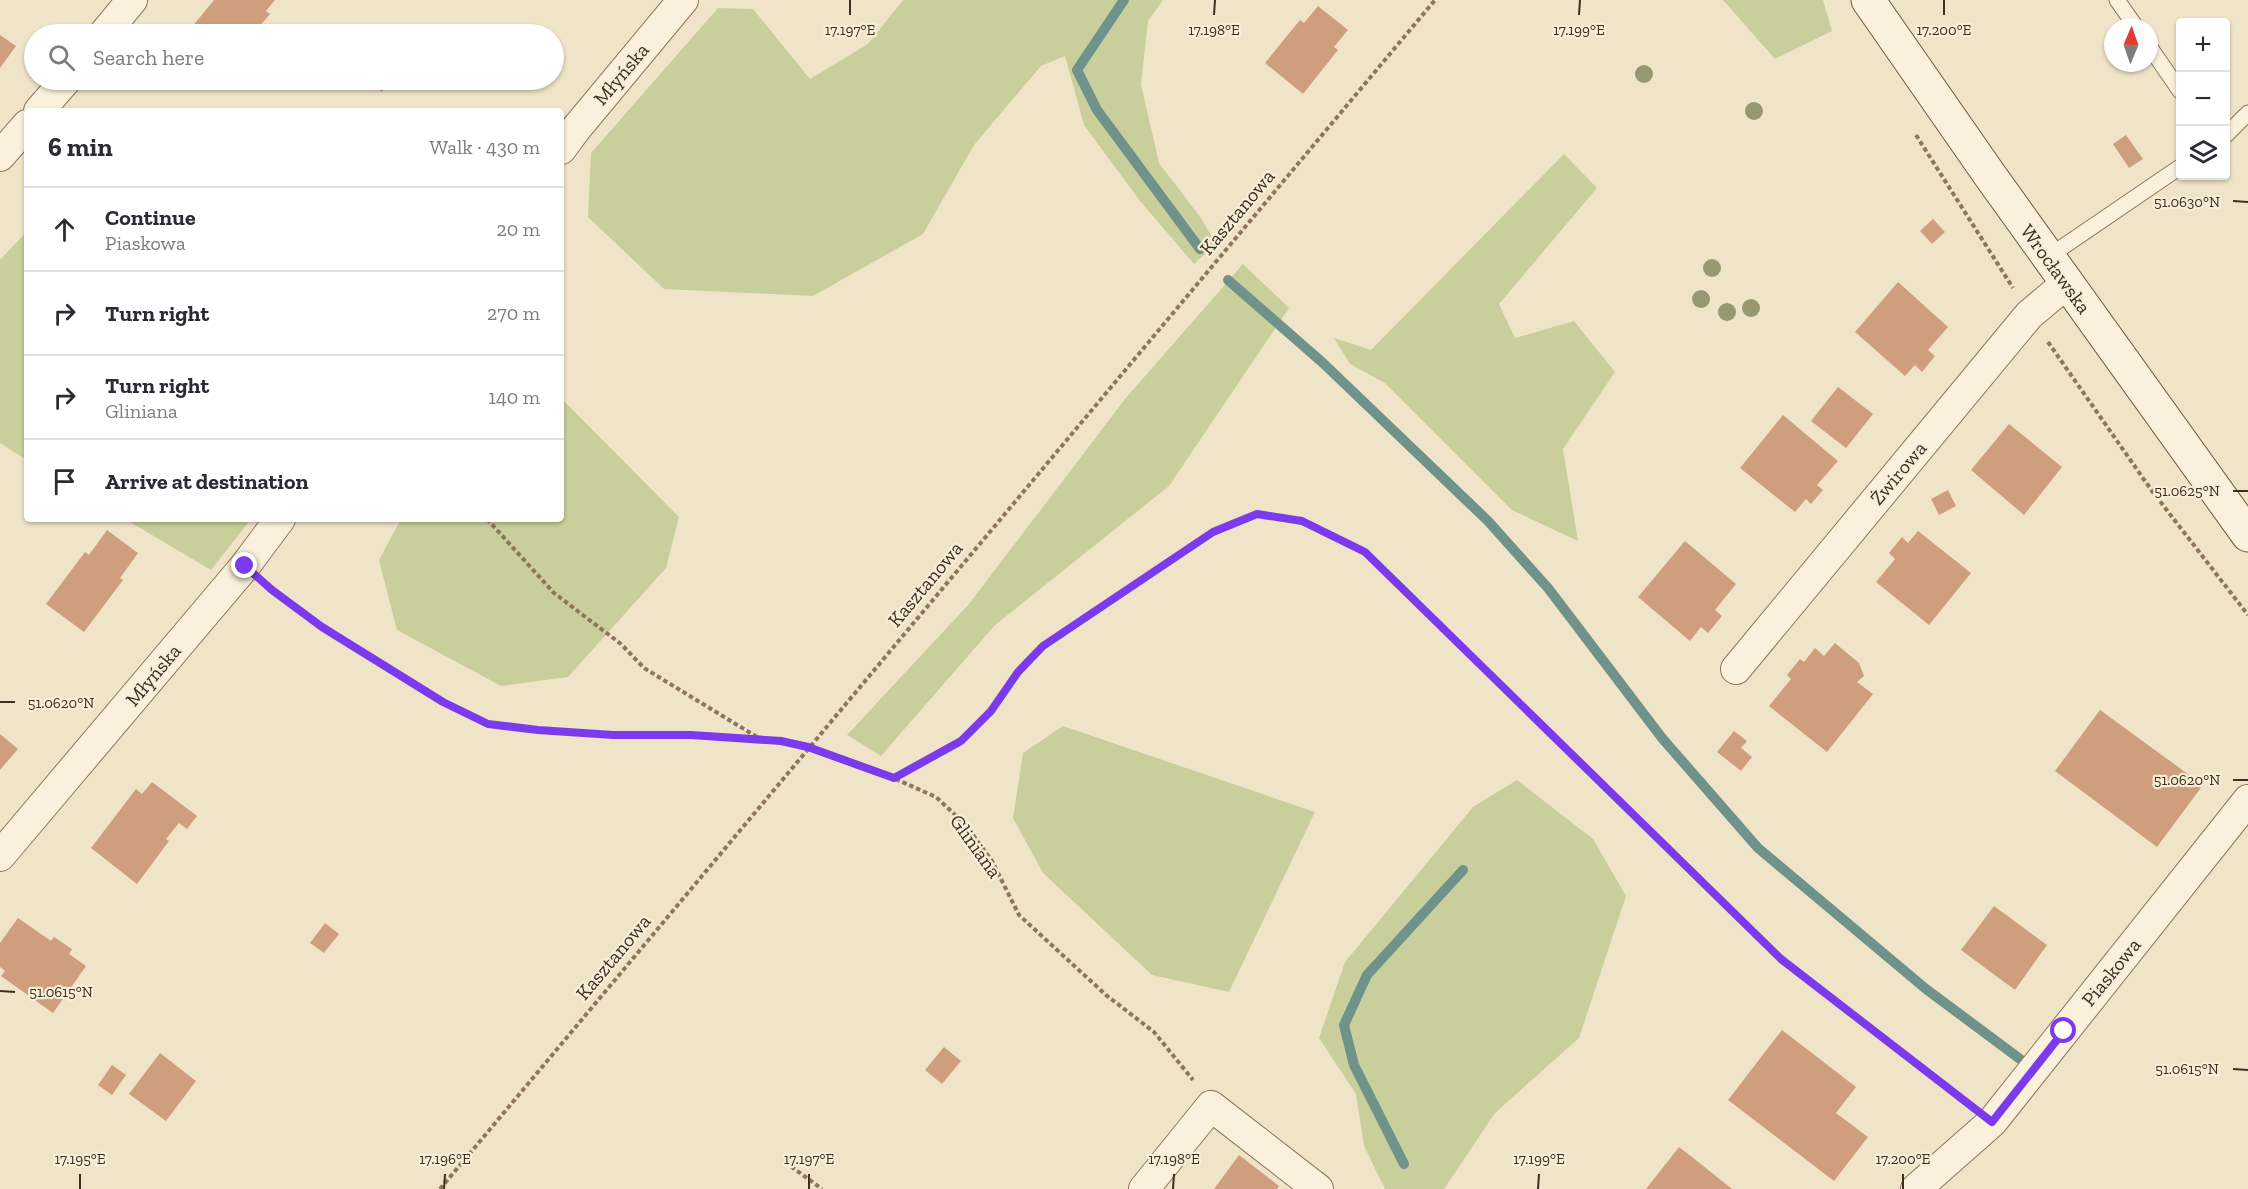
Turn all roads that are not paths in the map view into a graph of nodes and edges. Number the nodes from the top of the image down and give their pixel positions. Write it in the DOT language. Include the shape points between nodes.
graph roads {
  1 [pos="132,0"];
  2 [pos="683,0"];
  3 [pos="1868,0"];
  4 [pos="2117,0"];
  5 [pos="2130,18"];
  6 [pos="112,24"];
  7 [pos="2158,58"];
  8 [pos="2176,84"];
  9 [pos="57,90"];
  10 [pos="42,108"];
  11 [pos="2248,113"];
  12 [pos="24,128"];
  13 [pos="2230,131"];
  14 [pos="564,144"];
  15 [pos="0,156"];
  16 [pos="2176,170"];
  17 [pos="2048,257"];
  18 [pos="2067,284"];
  19 [pos="278,522"];
  20 [pos="2248,535"];
  21 [pos="1736,669"];
  22 [pos="2248,801"];
  23 [pos="0,856"];
  24 [pos="1144,1189"];
  25 [pos="1318,1189"];
  26 [pos="1916,1189"];
  1 -- 6 [label="street"];
  2 -- 14 [label="street, Młyńska"];
  3 -- 17 [label="main road, Wrocławska"];
  4 -- 5 [label="lane"];
  7 -- 8 [label="lane"];
  9 -- 10 [label="street"];
  11 -- 13 [label="lane"];
  12 -- 15 [label="street"];
  16 -- 17 [label="lane"];
  17 -- 18 [label="main road, Wrocławska"];
  18 -- 20 [label="main road, Wrocławska"];
  18 -- 21 [label="street, Żwirowa" via="2029,315"];
  19 -- 23 [label="street, Młyńska"];
  22 -- 26 [label="street, Piaskowa" via="1992,1122"];
  24 -- 25 [label="street" via="1211,1106"];
}
